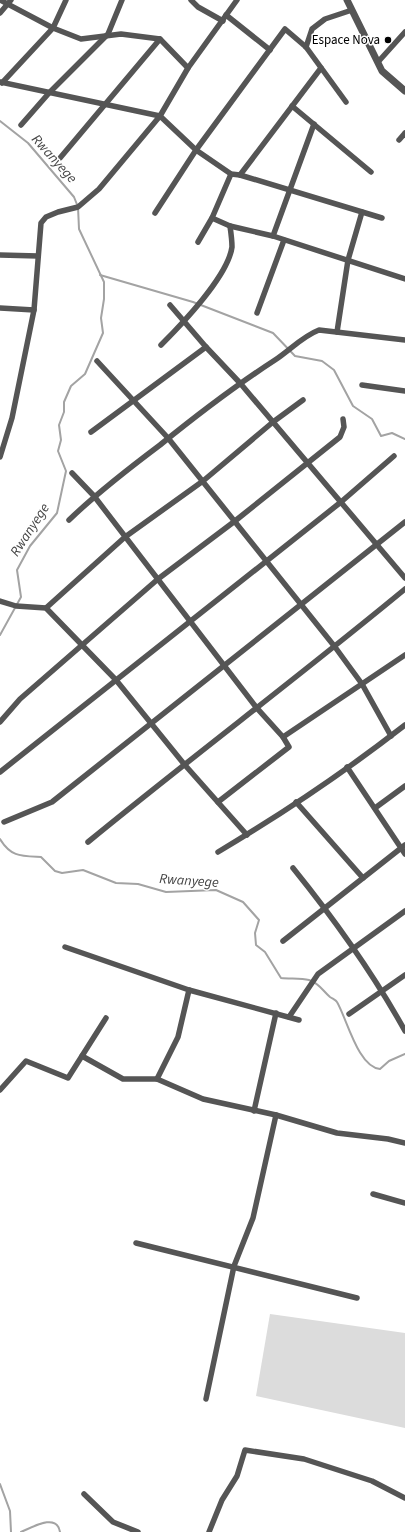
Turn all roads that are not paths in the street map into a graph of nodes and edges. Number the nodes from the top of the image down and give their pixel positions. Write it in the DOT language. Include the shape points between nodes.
graph roads {
  1 [pos="0,0"];
  2 [pos="66,0"];
  3 [pos="122,0"];
  4 [pos="191,0"];
  5 [pos="237,0"];
  6 [pos="346,0"];
  7 [pos="9,2"];
  8 [pos="352,10"];
  9 [pos="0,12"];
  10 [pos="226,15"];
  11 [pos="223,21"];
  12 [pos="53,28"];
  13 [pos="405,32"];
  14 [pos="108,34"];
  15 [pos="160,39"];
  16 [pos="306,47"];
  17 [pos="270,50"];
  18 [pos="378,62"];
  19 [pos="188,68"];
  20 [pos="321,68"];
  21 [pos="1,82"];
  22 [pos="405,91"];
  23 [pos="49,93"];
  24 [pos="346,102"];
  25 [pos="106,105"];
  26 [pos="292,106"];
  27 [pos="160,116"];
  28 [pos="21,124"];
  29 [pos="314,124"];
  30 [pos="405,133"];
  31 [pos="399,140"];
  32 [pos="196,150"];
  33 [pos="60,158"];
  34 [pos="371,172"];
  35 [pos="231,174"];
  36 [pos="240,175"];
  37 [pos="290,190"];
  38 [pos="362,212"];
  39 [pos="155,214"];
  40 [pos="212,218"];
  41 [pos="382,218"];
  42 [pos="230,226"];
  43 [pos="273,236"];
  44 [pos="284,240"];
  45 [pos="198,242"];
  46 [pos="0,255"];
  47 [pos="38,256"];
  48 [pos="348,260"];
  49 [pos="405,279"];
  50 [pos="170,305"];
  51 [pos="0,308"];
  52 [pos="34,310"];
  53 [pos="257,313"];
  54 [pos="184,322"];
  55 [pos="337,332"];
  56 [pos="405,340"];
  57 [pos="161,345"];
  58 [pos="206,347"];
  59 [pos="97,361"];
  60 [pos="240,383"];
  61 [pos="362,385"];
  62 [pos="405,391"];
  63 [pos="303,400"];
  64 [pos="133,401"];
  65 [pos="343,419"];
  66 [pos="273,422"];
  67 [pos="91,432"];
  68 [pos="168,438"];
  69 [pos="394,456"];
  70 [pos="0,457"];
  71 [pos="307,463"];
  72 [pos="72,472"];
  73 [pos="203,481"];
  74 [pos="94,496"];
  75 [pos="342,502"];
  76 [pos="69,520"];
  77 [pos="235,521"];
  78 [pos="405,522"];
  79 [pos="125,537"];
  80 [pos="376,544"];
  81 [pos="267,561"];
  82 [pos="405,578"];
  83 [pos="158,579"];
  84 [pos="405,589"];
  85 [pos="0,601"];
  86 [pos="300,604"];
  87 [pos="46,608"];
  88 [pos="192,621"];
  89 [pos="82,645"];
  90 [pos="335,647"];
  91 [pos="405,655"];
  92 [pos="224,665"];
  93 [pos="116,680"];
  94 [pos="362,684"];
  95 [pos="256,707"];
  96 [pos="0,722"];
  97 [pos="152,724"];
  98 [pos="405,725"];
  99 [pos="283,736"];
  100 [pos="391,736"];
  101 [pos="184,764"];
  102 [pos="347,767"];
  103 [pos="0,772"];
  104 [pos="405,786"];
  105 [pos="218,802"];
  106 [pos="296,802"];
  107 [pos="375,808"];
  108 [pos="4,822"];
  109 [pos="247,835"];
  110 [pos="88,842"];
  111 [pos="403,846"];
  112 [pos="218,852"];
  113 [pos="405,854"];
  114 [pos="293,868"];
  115 [pos="363,878"];
  116 [pos="325,908"];
  117 [pos="405,911"];
  118 [pos="283,941"];
  119 [pos="65,947"];
  120 [pos="354,948"];
  121 [pos="405,975"];
  122 [pos="189,990"];
  123 [pos="383,991"];
  124 [pos="276,1013"];
  125 [pos="349,1014"];
  126 [pos="290,1017"];
  127 [pos="106,1018"];
  128 [pos="299,1020"];
  129 [pos="405,1031"];
  130 [pos="82,1056"];
  131 [pos="157,1079"];
  132 [pos="0,1090"];
  133 [pos="254,1110"];
  134 [pos="276,1115"];
  135 [pos="405,1143"];
  136 [pos="373,1194"];
  137 [pos="405,1203"];
  138 [pos="136,1243"];
  139 [pos="234,1266"];
  140 [pos="357,1298"];
  141 [pos="206,1399"];
  142 [pos="84,1494"];
  143 [pos="405,1498"];
  144 [pos="138,1532"];
  145 [pos="209,1532"];
  1 -- 7 [label="street"];
  2 -- 12 [label="street"];
  3 -- 14 [label="street"];
  4 -- 11 [label="street" via="198,7"];
  5 -- 10 [label="street"];
  6 -- 8 [label="street"];
  7 -- 9 [label="street"];
  7 -- 12 [label="street"];
  8 -- 16 [label="street" via="325,19 312,29"];
  8 -- 18 [label="street"];
  10 -- 11 [label="street"];
  10 -- 17 [label="street"];
  11 -- 19 [label="street"];
  12 -- 14 [label="street" via="81,39"];
  12 -- 21 [label="street"];
  13 -- 18 [label="street"];
  14 -- 15 [label="street"];
  14 -- 23 [label="street"];
  15 -- 19 [label="street"];
  15 -- 25 [label="street"];
  16 -- 17 [label="street" via="285,28"];
  16 -- 20 [label="street"];
  17 -- 32 [label="street"];
  18 -- 22 [label="street" via="382,72"];
  19 -- 27 [label="street"];
  20 -- 24 [label="street"];
  20 -- 26 [label="street"];
  21 -- 23 [label="street"];
  23 -- 25 [label="street"];
  23 -- 28 [label="street"];
  25 -- 27 [label="street"];
  25 -- 33 [label="street"];
  26 -- 29 [label="street"];
  26 -- 36 [label="street"];
  27 -- 32 [label="street"];
  27 -- 47 [label="street" via="99,189 78,207 46,217 41,223"];
  29 -- 34 [label="street"];
  29 -- 37 [label="street"];
  30 -- 31 [label="street"];
  32 -- 35 [label="street"];
  32 -- 39 [label="street"];
  35 -- 36 [label="street"];
  35 -- 40 [label="street"];
  36 -- 37 [label="street"];
  37 -- 38 [label="street"];
  37 -- 43 [label="street"];
  38 -- 41 [label="street"];
  38 -- 48 [label="street"];
  40 -- 42 [label="street"];
  40 -- 45 [label="street"];
  42 -- 43 [label="street"];
  42 -- 54 [label="street" via="232,248 222,271"];
  43 -- 44 [label="street"];
  44 -- 48 [label="street"];
  44 -- 53 [label="street"];
  46 -- 47 [label="street"];
  47 -- 52 [label="street"];
  48 -- 49 [label="street"];
  48 -- 55 [label="street"];
  50 -- 54 [label="street"];
  51 -- 52 [label="street"];
  52 -- 70 [label="street" via="12,418"];
  54 -- 57 [label="street"];
  54 -- 58 [label="street"];
  55 -- 56 [label="street"];
  55 -- 60 [label="street" via="320,330 309,334 289,351"];
  58 -- 60 [label="street"];
  58 -- 64 [label="street"];
  59 -- 64 [label="street"];
  60 -- 66 [label="street"];
  60 -- 68 [label="street"];
  61 -- 62 [label="street"];
  63 -- 66 [label="street"];
  64 -- 67 [label="street"];
  64 -- 68 [label="street"];
  65 -- 71 [label="street" via="344,427 340,437"];
  66 -- 71 [label="street"];
  66 -- 73 [label="street"];
  68 -- 73 [label="street"];
  68 -- 74 [label="street"];
  69 -- 75 [label="street"];
  71 -- 75 [label="street"];
  71 -- 77 [label="street"];
  72 -- 74 [label="street"];
  73 -- 77 [label="street"];
  73 -- 79 [label="street"];
  74 -- 76 [label="street"];
  74 -- 79 [label="street"];
  75 -- 80 [label="street"];
  75 -- 81 [label="street"];
  77 -- 81 [label="street"];
  77 -- 83 [label="street"];
  78 -- 80 [label="street"];
  79 -- 83 [label="street"];
  79 -- 87 [label="street"];
  80 -- 82 [label="street"];
  80 -- 86 [label="street"];
  81 -- 86 [label="street"];
  81 -- 88 [label="street"];
  83 -- 88 [label="street"];
  83 -- 89 [label="street"];
  84 -- 90 [label="street"];
  85 -- 87 [label="street" via="16,606"];
  86 -- 90 [label="street"];
  86 -- 92 [label="street"];
  87 -- 89 [label="street"];
  88 -- 92 [label="street"];
  88 -- 93 [label="street"];
  89 -- 93 [label="street"];
  89 -- 96 [label="street" via="20,699"];
  90 -- 94 [label="street"];
  90 -- 95 [label="street"];
  91 -- 94 [label="street"];
  92 -- 95 [label="street"];
  92 -- 97 [label="street"];
  93 -- 97 [label="street"];
  93 -- 103 [label="street"];
  94 -- 99 [label="street"];
  94 -- 100 [label="street"];
  95 -- 99 [label="street"];
  95 -- 101 [label="street"];
  97 -- 101 [label="street"];
  97 -- 108 [label="street" via="52,802"];
  98 -- 100 [label="street"];
  99 -- 105 [label="street" via="289,747"];
  100 -- 102 [label="street"];
  101 -- 105 [label="street"];
  101 -- 110 [label="street"];
  102 -- 106 [label="street"];
  102 -- 107 [label="street"];
  104 -- 107 [label="street"];
  105 -- 109 [label="street"];
  106 -- 109 [label="street"];
  106 -- 115 [label="street"];
  107 -- 111 [label="street"];
  109 -- 112 [label="street"];
  111 -- 113 [label="street"];
  111 -- 115 [label="street"];
  114 -- 116 [label="street"];
  115 -- 116 [label="street"];
  116 -- 118 [label="street"];
  116 -- 120 [label="street"];
  117 -- 120 [label="street"];
  119 -- 122 [label="street"];
  120 -- 123 [label="street"];
  120 -- 126 [label="street" via="318,974"];
  121 -- 123 [label="street"];
  122 -- 124 [label="street"];
  122 -- 131 [label="street" via="178,1036"];
  123 -- 125 [label="street"];
  123 -- 129 [label="street"];
  124 -- 126 [label="street"];
  124 -- 133 [label="street"];
  126 -- 128 [label="street"];
  127 -- 130 [label="street"];
  130 -- 131 [label="street" via="123,1079"];
  130 -- 132 [label="street" via="68,1078 26,1061"];
  131 -- 133 [label="street" via="203,1100"];
  133 -- 134 [label="street"];
  134 -- 135 [label="street" via="337,1133"];
  134 -- 139 [label="street" via="253,1218"];
  136 -- 137 [label="street"];
  138 -- 139 [label="street"];
  139 -- 140 [label="street"];
  139 -- 141 [label="street"];
  142 -- 144 [label="street" via="113,1522"];
  143 -- 145 [label="street" via="372,1481 304,1459 245,1450 237,1476 222,1500"];
}
